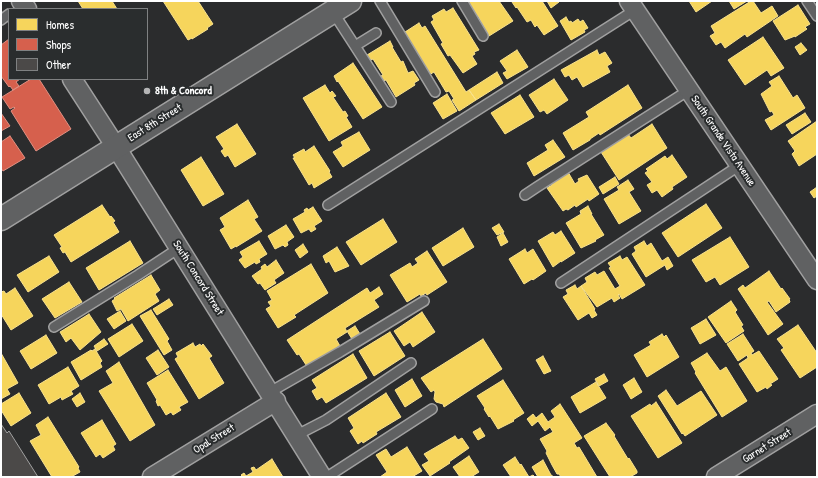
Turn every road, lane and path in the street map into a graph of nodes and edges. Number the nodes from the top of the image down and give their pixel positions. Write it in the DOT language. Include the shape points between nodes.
graph roads {
  1 [pos="380,1"];
  2 [pos="462,1"];
  3 [pos="807,1"];
  4 [pos="342,6"];
  5 [pos="632,6"];
  6 [pos="817,16"];
  7 [pos="376,33"];
  8 [pos="483,36"];
  9 [pos="355,46"];
  10 [pos="73,80"];
  11 [pos="689,90"];
  12 [pos="436,92"];
  13 [pos="391,102"];
  14 [pos="116,147"];
  15 [pos="740,165"];
  16 [pos="525,196"];
  17 [pos="328,205"];
  18 [pos="1,219"];
  19 [pos="179,248"];
  20 [pos="817,280"];
  21 [pos="561,282"];
  22 [pos="424,301"];
  23 [pos="54,327"];
  24 [pos="411,363"];
  25 [pos="273,397"];
  26 [pos="432,409"];
  27 [pos="817,414"];
  28 [pos="297,435"];
  29 [pos="152,477"];
  30 [pos="322,477"];
  31 [pos="327,477"];
  32 [pos="716,477"];
  1 -- 12 [label="lane"];
  2 -- 8 [label="lane"];
  3 -- 6 [label="lane"];
  4 -- 9 [label="lane"];
  4 -- 14 [label="main road, East 8th Street"];
  5 -- 11 [label="street, South Grande Vista Avenue"];
  5 -- 17 [label="lane"];
  7 -- 9 [label="lane"];
  9 -- 13 [label="lane"];
  10 -- 14 [label="street, South Concord Street"];
  11 -- 15 [label="street, South Grande Vista Avenue"];
  11 -- 16 [label="lane"];
  14 -- 18 [label="main road, East 8th Street"];
  14 -- 19 [label="street, South Concord Street"];
  15 -- 20 [label="street, South Grande Vista Avenue"];
  15 -- 21 [label="lane"];
  19 -- 23 [label="lane"];
  19 -- 25 [label="street, South Concord Street"];
  22 -- 25 [label="lane" via="340,352"];
  24 -- 28 [label="lane" via="326,420"];
  25 -- 28 [label="street, South Concord Street"];
  25 -- 29 [label="street, Opal Street"];
  26 -- 31 [label="lane"];
  27 -- 32 [label="street, Garnet Street"];
  28 -- 30 [label="street, South Concord Street"];
}
